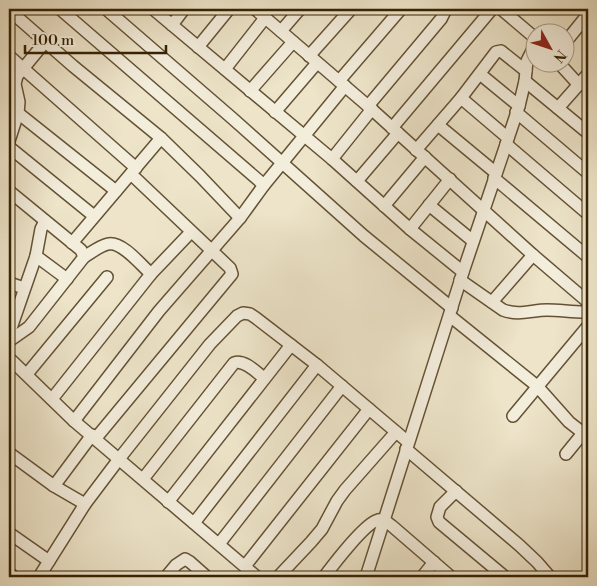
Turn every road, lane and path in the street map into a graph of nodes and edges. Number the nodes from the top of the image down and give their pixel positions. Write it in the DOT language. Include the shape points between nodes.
graph roads {
  1 [pos="60,9"];
  2 [pos="106,9"];
  3 [pos="153,9"];
  4 [pos="184,9"];
  5 [pos="229,9"];
  6 [pos="255,9"];
  7 [pos="300,9"];
  8 [pos="351,9"];
  9 [pos="400,9"];
  10 [pos="444,9"];
  11 [pos="492,9"];
  12 [pos="501,9"];
  13 [pos="582,9"];
  14 [pos="9,10"];
  15 [pos="265,18"];
  16 [pos="172,25"];
  17 [pos="524,28"];
  18 [pos="281,31"];
  19 [pos="574,32"];
  20 [pos="45,42"];
  21 [pos="293,42"];
  22 [pos="198,47"];
  23 [pos="9,56"];
  24 [pos="313,59"];
  25 [pos="22,68"];
  26 [pos="225,69"];
  27 [pos="526,72"];
  28 [pos="568,72"];
  29 [pos="480,74"];
  30 [pos="588,74"];
  31 [pos="525,76"];
  32 [pos="342,84"];
  33 [pos="579,84"];
  34 [pos="12,88"];
  35 [pos="250,91"];
  36 [pos="461,98"];
  37 [pos="370,108"];
  38 [pos="558,108"];
  39 [pos="518,109"];
  40 [pos="275,112"];
  41 [pos="18,113"];
  42 [pos="438,125"];
  43 [pos="395,131"];
  44 [pos="588,133"];
  45 [pos="304,136"];
  46 [pos="161,138"];
  47 [pos="9,141"];
  48 [pos="507,141"];
  49 [pos="9,148"];
  50 [pos="421,153"];
  51 [pos="332,159"];
  52 [pos="282,163"];
  53 [pos="133,171"];
  54 [pos="588,173"];
  55 [pos="495,175"];
  56 [pos="450,179"];
  57 [pos="357,181"];
  58 [pos="264,185"];
  59 [pos="9,191"];
  60 [pos="116,191"];
  61 [pos="429,205"];
  62 [pos="384,206"];
  63 [pos="484,210"];
  64 [pos="588,214"];
  65 [pos="94,216"];
  66 [pos="240,218"];
  67 [pos="45,221"];
  68 [pos="410,229"];
  69 [pos="191,232"];
  70 [pos="473,241"];
  71 [pos="72,243"];
  72 [pos="211,251"];
  73 [pos="533,255"];
  74 [pos="36,256"];
  75 [pos="84,257"];
  76 [pos="588,257"];
  77 [pos="151,274"];
  78 [pos="461,276"];
  79 [pos="107,277"];
  80 [pos="67,279"];
  81 [pos="9,283"];
  82 [pos="24,288"];
  83 [pos="587,298"];
  84 [pos="492,302"];
  85 [pos="13,307"];
  86 [pos="588,310"];
  87 [pos="451,312"];
  88 [pos="588,326"];
  89 [pos="9,334"];
  90 [pos="9,341"];
  91 [pos="291,345"];
  92 [pos="9,358"];
  93 [pos="317,365"];
  94 [pos="27,374"];
  95 [pos="264,378"];
  96 [pos="342,386"];
  97 [pos="537,386"];
  98 [pos="52,399"];
  99 [pos="369,409"];
  100 [pos="513,416"];
  101 [pos="74,421"];
  102 [pos="586,430"];
  103 [pos="396,432"];
  104 [pos="94,436"];
  105 [pos="407,446"];
  106 [pos="9,453"];
  107 [pos="566,454"];
  108 [pos="119,459"];
  109 [pos="142,479"];
  110 [pos="54,486"];
  111 [pos="456,491"];
  112 [pos="168,502"];
  113 [pos="85,504"];
  114 [pos="384,520"];
  115 [pos="194,524"];
  116 [pos="9,533"];
  117 [pos="219,544"];
  118 [pos="49,561"];
  119 [pos="434,562"];
  120 [pos="245,566"];
  121 [pos="9,573"];
  122 [pos="546,576"];
  123 [pos="14,577"];
  124 [pos="39,577"];
  125 [pos="166,577"];
  126 [pos="207,577"];
  127 [pos="257,577"];
  128 [pos="278,577"];
  129 [pos="324,577"];
  130 [pos="366,577"];
  131 [pos="422,577"];
  132 [pos="451,577"];
  133 [pos="505,577"];
  1 -- 58 [label="street"];
  2 -- 52 [label="street"];
  3 -- 16 [label="street"];
  4 -- 16 [label="street"];
  5 -- 22 [label="street"];
  6 -- 15 [label="street"];
  7 -- 18 [label="street"];
  8 -- 24 [label="street"];
  9 -- 32 [label="street"];
  10 -- 37 [label="street" via="441,19"];
  11 -- 43 [label="street"];
  12 -- 17 [label="street"];
  13 -- 19 [label="street" via="585,18"];
  14 -- 20 [label="street"];
  15 -- 18 [label="street"];
  15 -- 26 [label="street"];
  16 -- 22 [label="street"];
  18 -- 21 [label="street"];
  20 -- 25 [label="street"];
  20 -- 46 [label="street"];
  21 -- 24 [label="street"];
  21 -- 35 [label="street"];
  22 -- 26 [label="street"];
  23 -- 25 [label="street"];
  24 -- 32 [label="street"];
  24 -- 40 [label="street"];
  25 -- 34 [label="street"];
  25 -- 53 [label="street"];
  26 -- 35 [label="street"];
  27 -- 31 [label="street"];
  28 -- 33 [label="street"];
  29 -- 31 [label="street" via="498,50"];
  29 -- 36 [label="street"];
  29 -- 39 [label="street"];
  30 -- 33 [label="street"];
  31 -- 38 [label="street"];
  31 -- 39 [label="street"];
  32 -- 37 [label="street"];
  32 -- 45 [label="street"];
  33 -- 38 [label="street"];
  34 -- 41 [label="street" via="19,102"];
  35 -- 40 [label="street"];
  36 -- 42 [label="street"];
  36 -- 48 [label="street"];
  37 -- 43 [label="street"];
  37 -- 51 [label="street"];
  38 -- 44 [label="street"];
  39 -- 48 [label="street"];
  39 -- 54 [label="street"];
  40 -- 45 [label="street"];
  41 -- 47 [label="street"];
  41 -- 60 [label="street"];
  42 -- 50 [label="street"];
  42 -- 55 [label="street"];
  43 -- 50 [label="street"];
  43 -- 57 [label="street"];
  45 -- 51 [label="street"];
  45 -- 52 [label="street"];
  46 -- 53 [label="street"];
  46 -- 66 [label="street"];
  48 -- 55 [label="street"];
  48 -- 64 [label="street"];
  49 -- 65 [label="street"];
  50 -- 56 [label="street"];
  50 -- 62 [label="street"];
  51 -- 57 [label="street"];
  52 -- 58 [label="street"];
  52 -- 87 [label="street"];
  53 -- 60 [label="street"];
  53 -- 69 [label="street"];
  55 -- 63 [label="street"];
  55 -- 76 [label="street"];
  56 -- 61 [label="street"];
  56 -- 63 [label="street"];
  57 -- 62 [label="street"];
  58 -- 66 [label="street"];
  59 -- 67 [label="street"];
  60 -- 65 [label="street"];
  61 -- 68 [label="street"];
  61 -- 70 [label="street"];
  62 -- 68 [label="street"];
  63 -- 70 [label="street"];
  63 -- 73 [label="street"];
  65 -- 71 [label="street"];
  66 -- 72 [label="street"];
  67 -- 71 [label="street"];
  67 -- 74 [label="street"];
  68 -- 78 [label="street"];
  69 -- 72 [label="street"];
  69 -- 77 [label="street"];
  70 -- 78 [label="street"];
  71 -- 75 [label="street"];
  72 -- 101 [label="street"];
  72 -- 104 [label="street" via="230,268 232,274"];
  73 -- 83 [label="street"];
  73 -- 84 [label="street"];
  74 -- 80 [label="street"];
  74 -- 82 [label="street"];
  75 -- 77 [label="street" via="103,245 117,244"];
  75 -- 80 [label="street"];
  77 -- 98 [label="street"];
  78 -- 84 [label="street"];
  78 -- 87 [label="street"];
  79 -- 94 [label="street"];
  80 -- 90 [label="street" via="29,326"];
  81 -- 82 [label="street"];
  82 -- 85 [label="street"];
  84 -- 86 [label="street" via="511,313"];
  85 -- 89 [label="street"];
  87 -- 97 [label="street"];
  87 -- 105 [label="street"];
  88 -- 97 [label="street"];
  91 -- 93 [label="street"];
  91 -- 95 [label="street"];
  91 -- 108 [label="street" via="243,312 210,344"];
  92 -- 94 [label="street"];
  93 -- 96 [label="street"];
  93 -- 115 [label="street"];
  94 -- 98 [label="street"];
  95 -- 109 [label="street" via="242,362 234,363"];
  95 -- 112 [label="street"];
  96 -- 99 [label="street"];
  96 -- 117 [label="street"];
  97 -- 100 [label="street"];
  97 -- 102 [label="street" via="569,422"];
  98 -- 101 [label="street"];
  99 -- 103 [label="street"];
  99 -- 120 [label="street"];
  101 -- 104 [label="street"];
  102 -- 107 [label="street"];
  103 -- 105 [label="street"];
  103 -- 128 [label="street" via="345,490 317,535"];
  104 -- 108 [label="street"];
  104 -- 110 [label="street"];
  105 -- 111 [label="street"];
  105 -- 114 [label="street"];
  106 -- 110 [label="street"];
  108 -- 109 [label="street"];
  108 -- 113 [label="street"];
  109 -- 112 [label="street"];
  110 -- 113 [label="street"];
  111 -- 122 [label="street" via="519,545"];
  111 -- 133 [label="street" via="440,507 439,522"];
  112 -- 115 [label="street"];
  113 -- 118 [label="street"];
  114 -- 119 [label="street"];
  114 -- 129 [label="street" via="370,524"];
  114 -- 130 [label="street"];
  115 -- 117 [label="street"];
  116 -- 118 [label="street"];
  117 -- 120 [label="street"];
  118 -- 124 [label="street"];
  119 -- 131 [label="street"];
  119 -- 132 [label="street"];
  120 -- 127 [label="street"];
  121 -- 123 [label="street"];
  125 -- 126 [label="street" via="185,559"];
}
